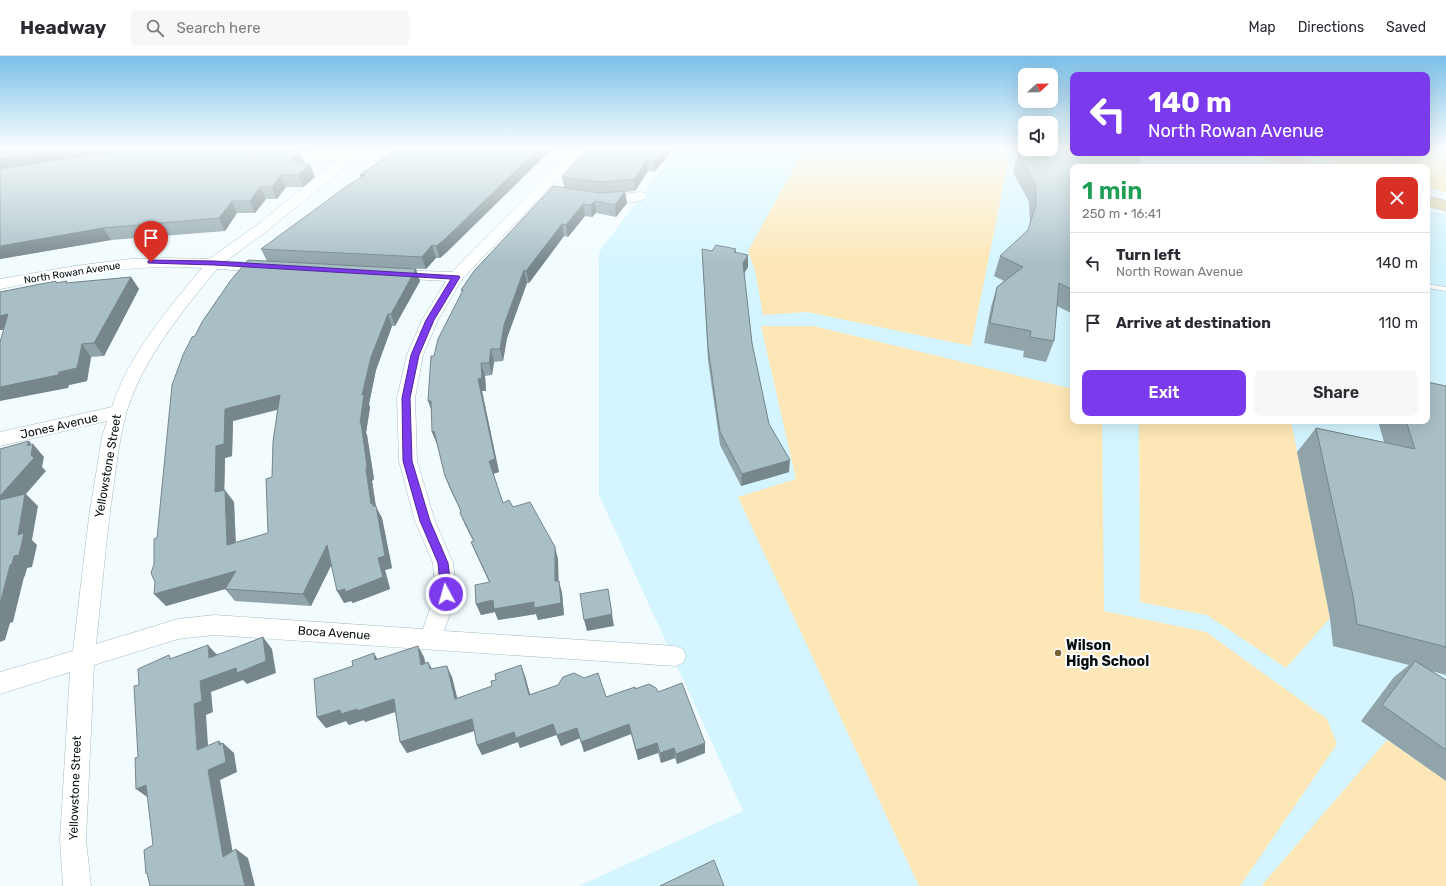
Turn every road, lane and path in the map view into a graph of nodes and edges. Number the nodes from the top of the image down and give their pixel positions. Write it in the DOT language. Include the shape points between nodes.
graph roads {
  1 [pos="313,187"];
  2 [pos="552,187"];
  3 [pos="640,196"];
  4 [pos="587,198"];
  5 [pos="1430,202"];
  6 [pos="1446,206"];
  7 [pos="214,263"];
  8 [pos="285,268"];
  9 [pos="378,273"];
  10 [pos="456,277"];
  11 [pos="0,284"];
  12 [pos="1430,286"];
  13 [pos="1446,289"];
  14 [pos="118,412"];
  15 [pos="0,439"];
  16 [pos="430,640"];
  17 [pos="675,656"];
  18 [pos="83,657"];
  19 [pos="0,682"];
  20 [pos="77,886"];
  1 -- 7 [label="street, Yellowstone Street"];
  2 -- 10 [label="street"];
  3 -- 4 [label="street" via="616,200"];
  5 -- 6 [label="street"];
  7 -- 8 [label="street, North Rowan Avenue"];
  7 -- 11 [label="street, North Rowan Avenue" via="151,262 109,265"];
  7 -- 14 [label="street, Yellowstone Street" via="148,349 126,390"];
  9 -- 10 [label="street"];
  10 -- 16 [label="street" via="430,320 415,355 406,398 408,461 425,521 443,563 446,594"];
  12 -- 13 [label="lane"];
  14 -- 15 [label="street, Jones Avenue"];
  14 -- 18 [label="street, Yellowstone Street" via="111,437 99,517"];
  16 -- 17 [label="street, Boca Avenue"];
  16 -- 18 [label="street, Boca Avenue" via="214,625 178,629"];
  18 -- 19 [label="street, Boca Avenue"];
  18 -- 20 [label="street, Yellowstone Street" via="73,840"];
}
